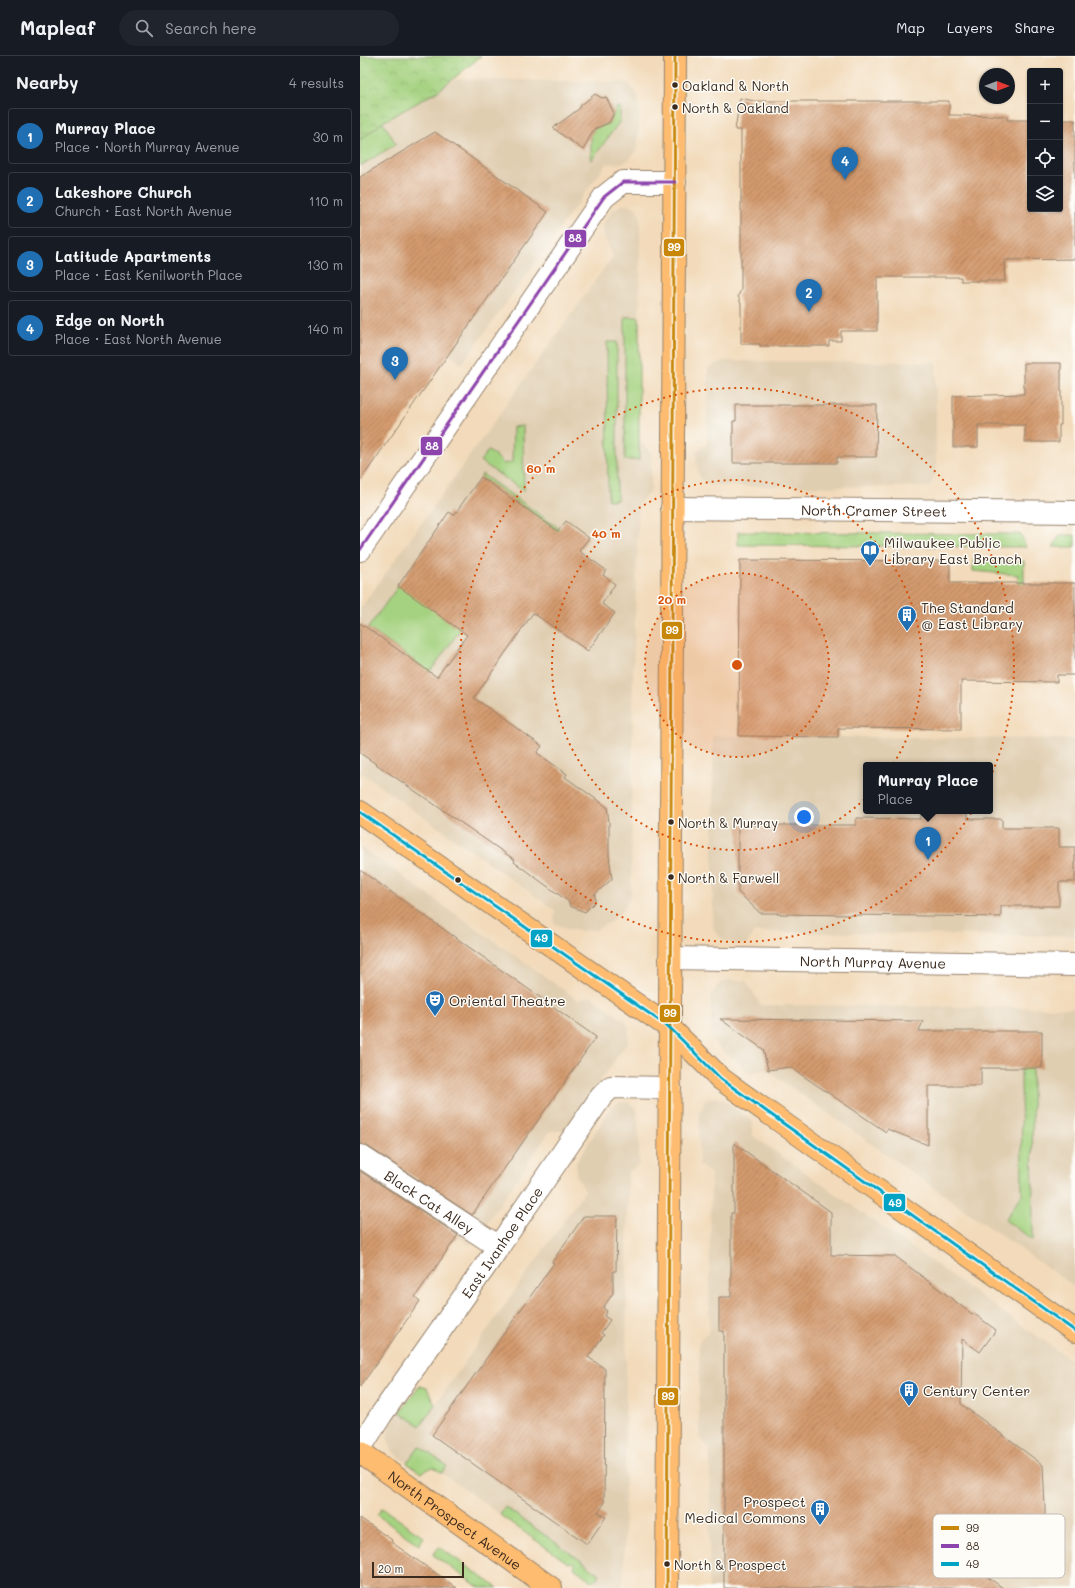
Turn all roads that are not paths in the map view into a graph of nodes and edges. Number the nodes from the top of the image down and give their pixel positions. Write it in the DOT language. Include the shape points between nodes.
graph roads {
  1 [pos="675,56"];
  2 [pos="674,182"];
  3 [pos="672,508"];
  4 [pos="1075,512"];
  5 [pos="360,550"];
  6 [pos="360,812"];
  7 [pos="670,958"];
  8 [pos="1075,965"];
  9 [pos="670,1028"];
  10 [pos="670,1088"];
  11 [pos="360,1156"];
  12 [pos="499,1247"];
  13 [pos="1075,1331"];
  14 [pos="360,1448"];
  15 [pos="360,1452"];
  16 [pos="551,1588"];
  17 [pos="667,1588"];
  1 -- 2 [label="main road"];
  2 -- 3 [label="main road"];
  2 -- 5 [label="street" via="623,182 604,197"];
  3 -- 4 [label="street, North Cramer Street"];
  3 -- 7 [label="main road"];
  6 -- 9 [label="main road"];
  7 -- 8 [label="street, North Murray Avenue"];
  7 -- 9 [label="main road"];
  9 -- 10 [label="main road"];
  9 -- 13 [label="main road" via="721,1079"];
  10 -- 12 [label="street, East Ivanhoe Place" via="611,1086"];
  10 -- 17 [label="main road"];
  11 -- 12 [label="street, Black Cat Alley"];
  12 -- 14 [label="street, East Ivanhoe Place"];
  15 -- 16 [label="main road, North Prospect Avenue"];
}
